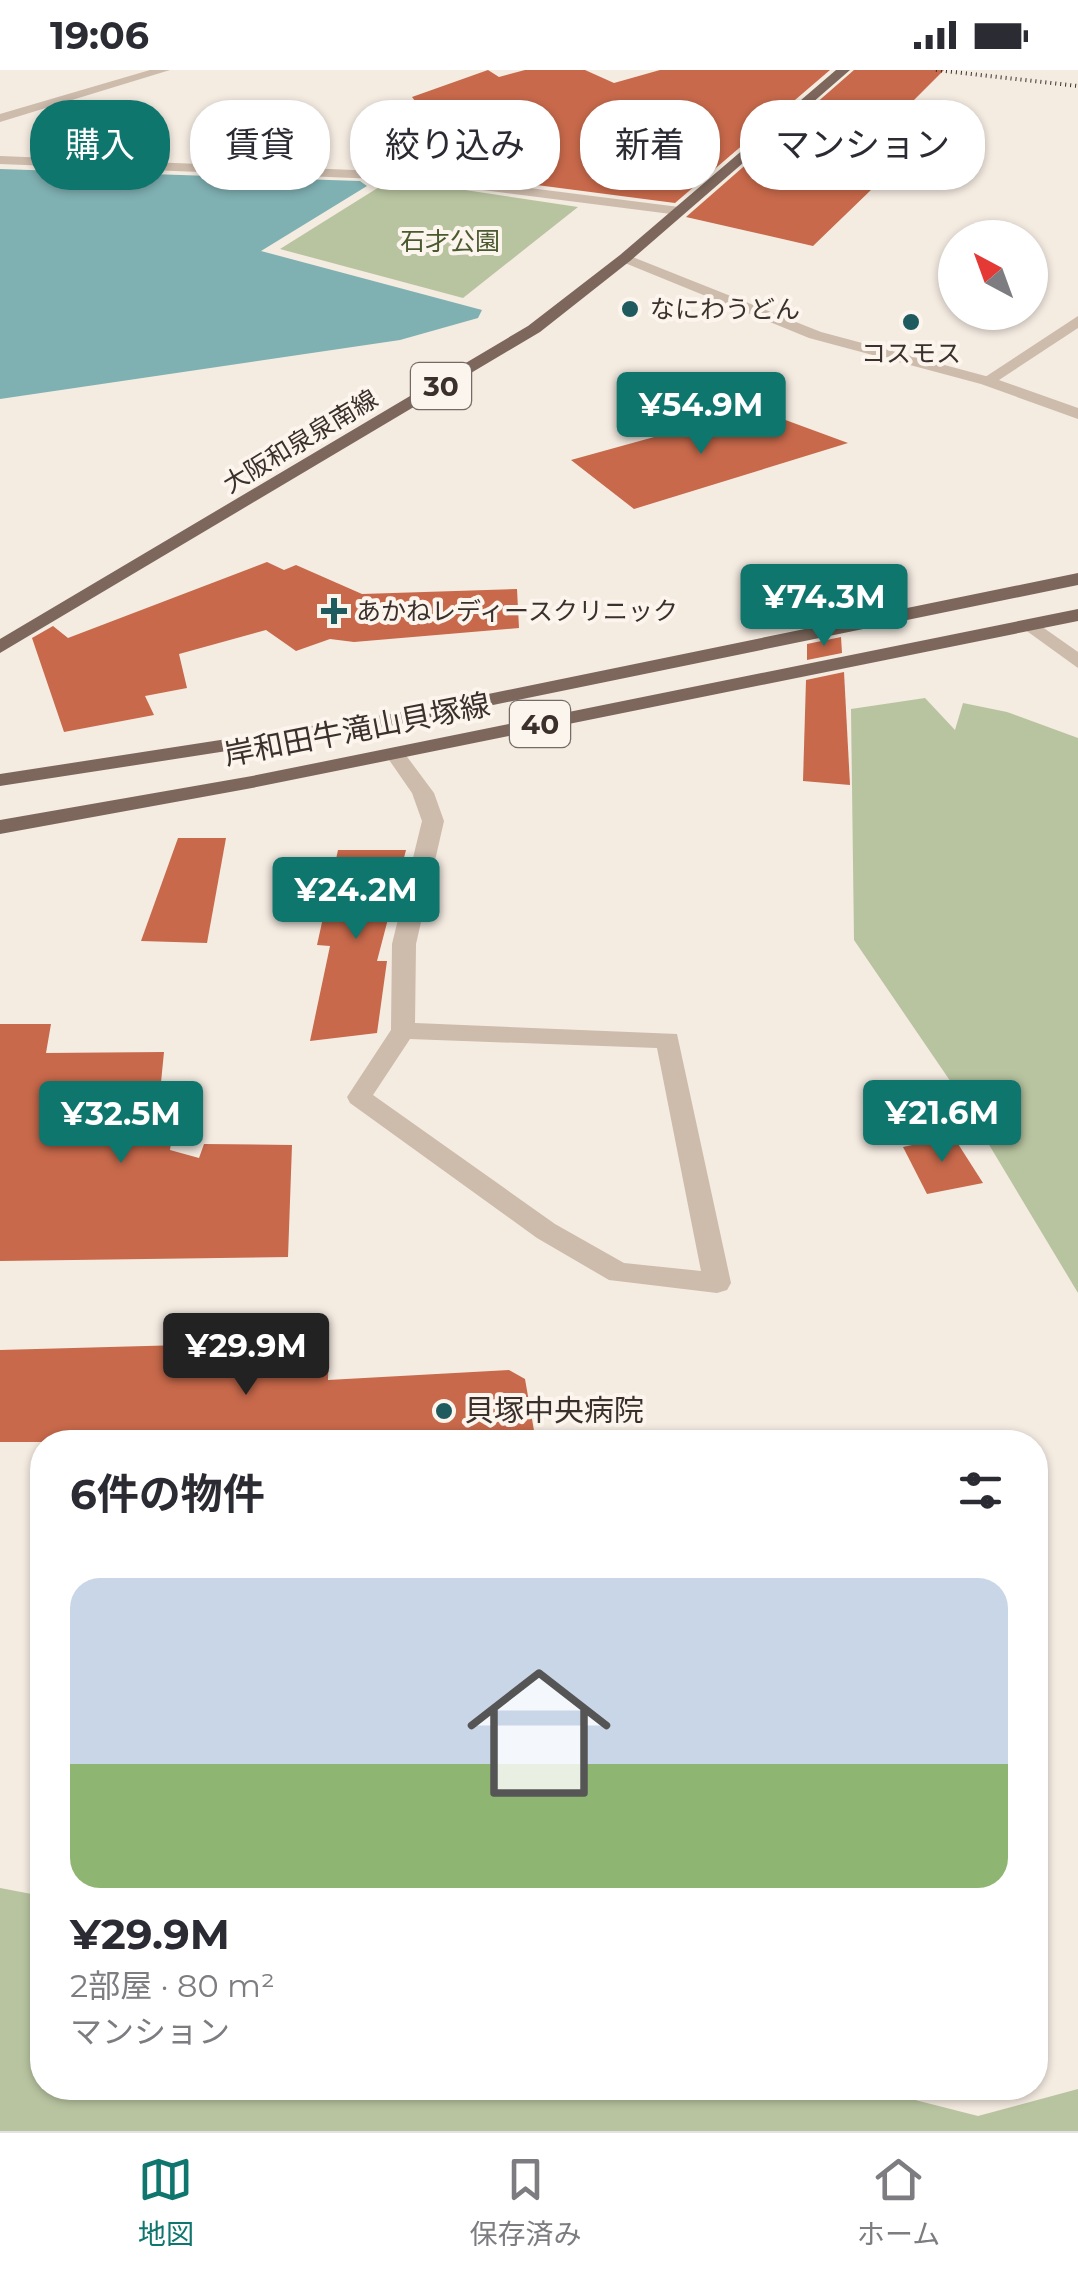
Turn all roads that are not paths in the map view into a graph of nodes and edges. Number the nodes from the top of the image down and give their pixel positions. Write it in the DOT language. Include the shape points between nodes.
graph roads {
  1 [pos="164,70"];
  2 [pos="844,70"];
  3 [pos="0,118"];
  4 [pos="0,160"];
  5 [pos="679,211"];
  6 [pos="625,258"];
  7 [pos="1073,329"];
  8 [pos="987,381"];
  9 [pos="1078,414"];
  10 [pos="1078,579"];
  11 [pos="1078,615"];
  12 [pos="1031,625"];
  13 [pos="0,646"];
  14 [pos="1078,662"];
  15 [pos="395,754"];
  16 [pos="0,780"];
  17 [pos="0,826"];
  18 [pos="402,1031"];
  1 -- 3 [label="street"];
  2 -- 5 [label="main road, 大阪和泉泉南線 / 30"];
  4 -- 5 [label="street" via="404,176"];
  5 -- 6 [label="main road, 大阪和泉泉南線 / 30"];
  6 -- 8 [label="street" via="815,335"];
  6 -- 13 [label="main road, 大阪和泉泉南線 / 30" via="483,361"];
  7 -- 8 [label="street"];
  8 -- 9 [label="street"];
  10 -- 16 [label="main road, 岸和田牛滝山貝塚線 / 40" via="396,719"];
  11 -- 12 [label="main road, 岸和田牛滝山貝塚線 / 40"];
  12 -- 14 [label="street"];
  12 -- 15 [label="main road, 岸和田牛滝山貝塚線 / 40"];
  15 -- 17 [label="main road, 岸和田牛滝山貝塚線 / 40"];
  15 -- 18 [label="street" via="424,794 433,821 404,944"];
  18 -- 18 [label="street" via="668,1040 717,1283 619,1273 546,1231 359,1096"];
}
